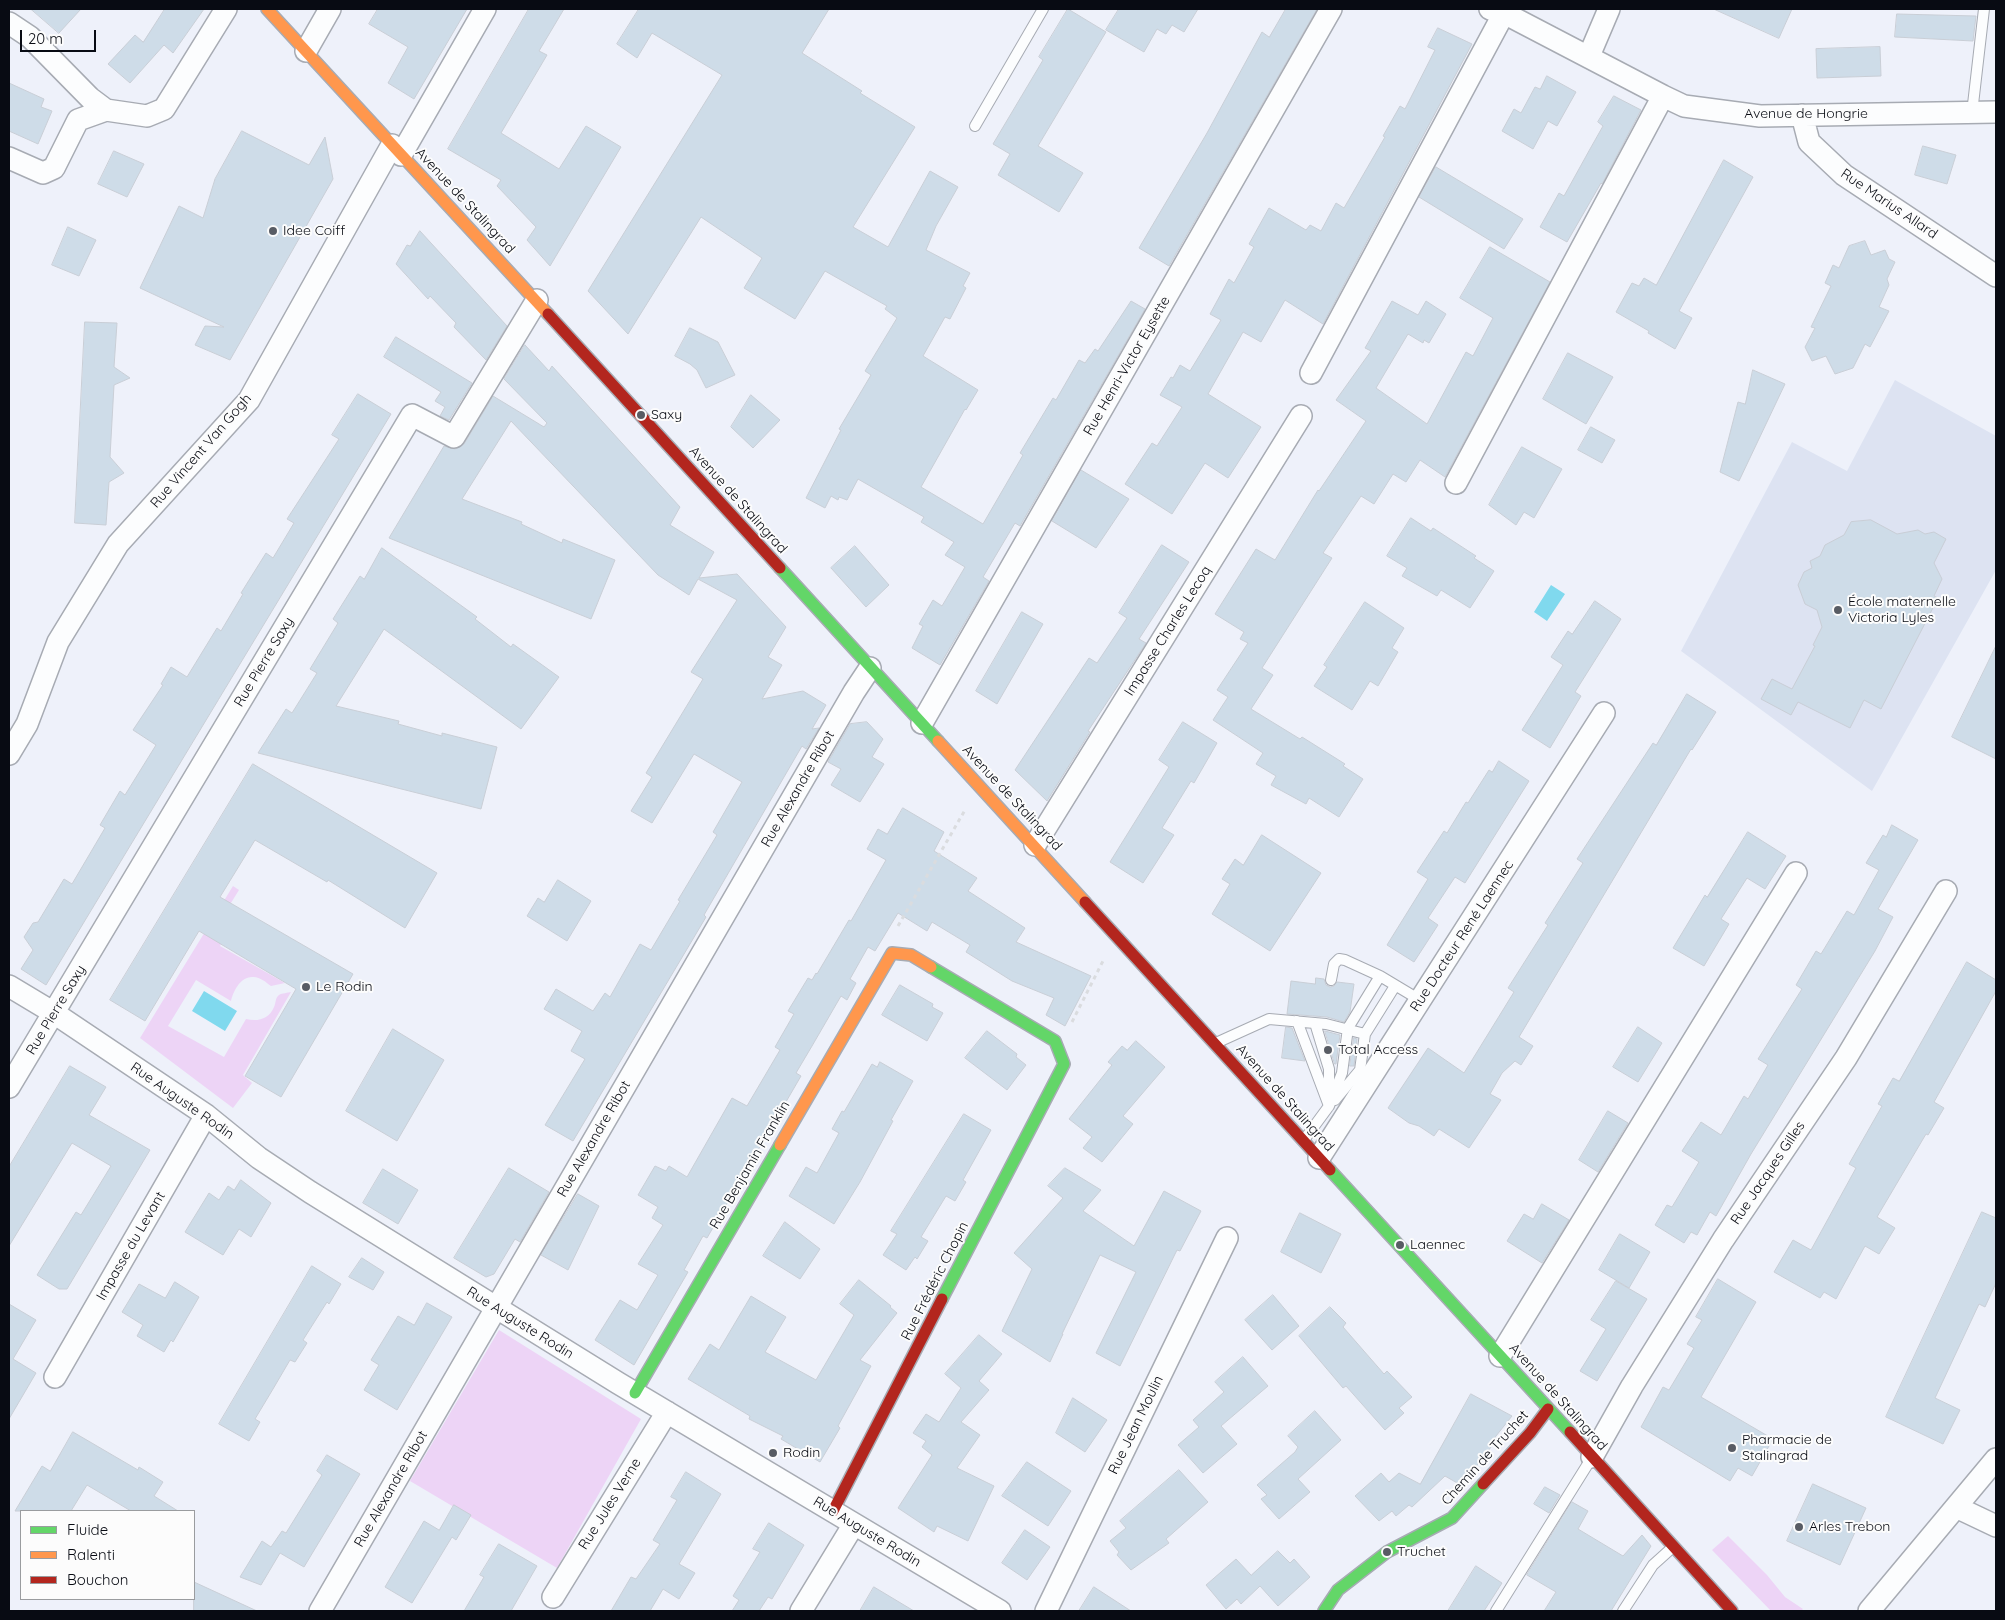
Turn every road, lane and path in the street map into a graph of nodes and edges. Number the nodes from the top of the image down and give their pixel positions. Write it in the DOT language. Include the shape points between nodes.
graph roads {
  1 [pos="226,9"];
  2 [pos="267,9"];
  3 [pos="330,9"];
  4 [pos="485,9"];
  5 [pos="1043,9"];
  6 [pos="1331,9"];
  7 [pos="1609,9"];
  8 [pos="1984,9"];
  9 [pos="1497,11"];
  10 [pos="9,23"];
  11 [pos="306,51"];
  12 [pos="1589,56"];
  13 [pos="1663,96"];
  14 [pos="106,110"];
  15 [pos="1996,112"];
  16 [pos="1972,113"];
  17 [pos="1802,115"];
  18 [pos="975,126"];
  19 [pos="397,150"];
  20 [pos="9,158"];
  21 [pos="1996,276"];
  22 [pos="537,300"];
  23 [pos="1311,373"];
  24 [pos="1301,416"];
  25 [pos="1456,483"];
  26 [pos="870,668"];
  27 [pos="1604,713"];
  28 [pos="922,723"];
  29 [pos="9,754"];
  30 [pos="985,791"];
  31 [pos="1035,845"];
  32 [pos="1796,873"];
  33 [pos="1946,890"];
  34 [pos="892,953"];
  35 [pos="1104,958"];
  36 [pos="1380,976"];
  37 [pos="1331,980"];
  38 [pos="9,986"];
  39 [pos="1395,986"];
  40 [pos="1420,1000"];
  41 [pos="54,1013"];
  42 [pos="1297,1021"];
  43 [pos="1315,1023"];
  44 [pos="1348,1028"];
  45 [pos="1365,1034"];
  46 [pos="1215,1043"];
  47 [pos="1058,1050"];
  48 [pos="9,1087"];
  49 [pos="1329,1106"];
  50 [pos="206,1115"];
  51 [pos="1304,1141"];
  52 [pos="1319,1158"];
  53 [pos="1227,1238"];
  54 [pos="496,1308"];
  55 [pos="1500,1356"];
  56 [pos="55,1377"];
  57 [pos="635,1393"];
  58 [pos="1548,1409"];
  59 [pos="667,1412"];
  60 [pos="1592,1457"];
  61 [pos="1996,1459"];
  62 [pos="1956,1507"];
  63 [pos="833,1511"];
  64 [pos="854,1524"];
  65 [pos="1996,1526"];
  66 [pos="1674,1547"];
  67 [pos="553,1596"];
  68 [pos="320,1611"];
  69 [pos="801,1611"];
  70 [pos="1000,1611"];
  71 [pos="1046,1611"];
  72 [pos="1324,1611"];
  73 [pos="1496,1611"];
  74 [pos="1623,1611"];
  75 [pos="1732,1611"];
  76 [pos="1869,1611"];
  1 -- 14 [label="street" via="164,109 147,116"];
  2 -- 11 [label="main road, Avenue de Stalingrad"];
  3 -- 11 [label="street"];
  4 -- 19 [label="street, Rue Vincent Van Gogh"];
  5 -- 18 [label="lane"];
  6 -- 28 [label="street, Rue Henri-Victor Eysette"];
  7 -- 12 [label="street"];
  8 -- 16 [label="lane"];
  9 -- 12 [label="street, Avenue de Hongrie"];
  9 -- 23 [label="street"];
  10 -- 14 [label="street" via="30,37"];
  11 -- 19 [label="main road, Avenue de Stalingrad"];
  12 -- 13 [label="street, Avenue de Hongrie"];
  13 -- 17 [label="street, Avenue de Hongrie" via="1684,106 1750,115"];
  13 -- 25 [label="street"];
  14 -- 20 [label="street" via="78,120 54,168 43,172"];
  15 -- 16 [label="street, Avenue de Hongrie"];
  16 -- 17 [label="street, Avenue de Hongrie"];
  17 -- 21 [label="street, Rue Marius Allard" via="1809,142 1844,175"];
  19 -- 22 [label="main road, Avenue de Stalingrad"];
  19 -- 29 [label="street, Rue Vincent Van Gogh" via="248,400 118,544 58,642 27,724"];
  22 -- 26 [label="main road, Avenue de Stalingrad"];
  22 -- 41 [label="street, Rue Pierre Saxy" via="454,437 412,415"];
  24 -- 31 [label="street, Impasse Charles Lecoq"];
  26 -- 28 [label="main road, Avenue de Stalingrad"];
  26 -- 54 [label="street, Rue Alexandre Ribot"];
  27 -- 40 [label="street, Rue Docteur René Laennec"];
  28 -- 30 [label="main road, Avenue de Stalingrad"];
  30 -- 31 [label="main road, Avenue de Stalingrad"];
  30 -- 34 [label="path" via="966,808 934,862 891,939"];
  31 -- 46 [label="main road, Avenue de Stalingrad"];
  32 -- 55 [label="street"];
  33 -- 60 [label="street, Rue Jacques Gilles" via="1846,1058 1723,1240"];
  34 -- 47 [label="main road" via="911,955 1055,1041"];
  34 -- 57 [label="main road, Rue Benjamin Franklin"];
  35 -- 47 [label="path"];
  36 -- 37 [label="lane" via="1339,960 1334,964"];
  36 -- 39 [label="lane"];
  36 -- 44 [label="lane"];
  38 -- 41 [label="street, Rue Auguste Rodin"];
  39 -- 40 [label="lane"];
  39 -- 45 [label="lane"];
  40 -- 52 [label="street, Rue Docteur René Laennec"];
  41 -- 48 [label="street, Rue Pierre Saxy"];
  41 -- 50 [label="street, Rue Auguste Rodin"];
  42 -- 43 [label="lane"];
  42 -- 46 [label="lane" via="1269,1019"];
  42 -- 49 [label="lane"];
  43 -- 44 [label="lane"];
  43 -- 49 [label="lane" via="1329,1069"];
  44 -- 45 [label="lane"];
  44 -- 49 [label="lane" via="1342,1073"];
  45 -- 49 [label="lane" via="1360,1070"];
  46 -- 51 [label="main road, Avenue de Stalingrad"];
  47 -- 63 [label="main road, Rue Frédéric Chopin" via="1064,1064"];
  49 -- 51 [label="lane"];
  50 -- 54 [label="street, Rue Auguste Rodin" via="259,1158 310,1192"];
  50 -- 56 [label="street, Impasse du Levant"];
  51 -- 52 [label="main road, Avenue de Stalingrad"];
  52 -- 55 [label="main road, Avenue de Stalingrad"];
  53 -- 71 [label="street, Rue Jean Moulin"];
  54 -- 57 [label="street, Rue Auguste Rodin"];
  54 -- 68 [label="street, Rue Alexandre Ribot"];
  55 -- 58 [label="main road, Avenue de Stalingrad"];
  57 -- 59 [label="street, Rue Auguste Rodin"];
  58 -- 60 [label="main road, Avenue de Stalingrad"];
  58 -- 72 [label="main road, Chemin de Truchet" via="1452,1518 1387,1552 1338,1590"];
  59 -- 63 [label="street, Rue Auguste Rodin"];
  59 -- 67 [label="street, Rue Jules Verne"];
  60 -- 66 [label="main road, Avenue de Stalingrad"];
  60 -- 73 [label="lane"];
  61 -- 62 [label="street"];
  62 -- 65 [label="street"];
  62 -- 76 [label="street"];
  63 -- 64 [label="street, Rue Auguste Rodin"];
  64 -- 69 [label="street"];
  64 -- 70 [label="street, Rue Auguste Rodin"];
  66 -- 74 [label="lane" via="1653,1565"];
  66 -- 75 [label="main road, Avenue de Stalingrad"];
}
